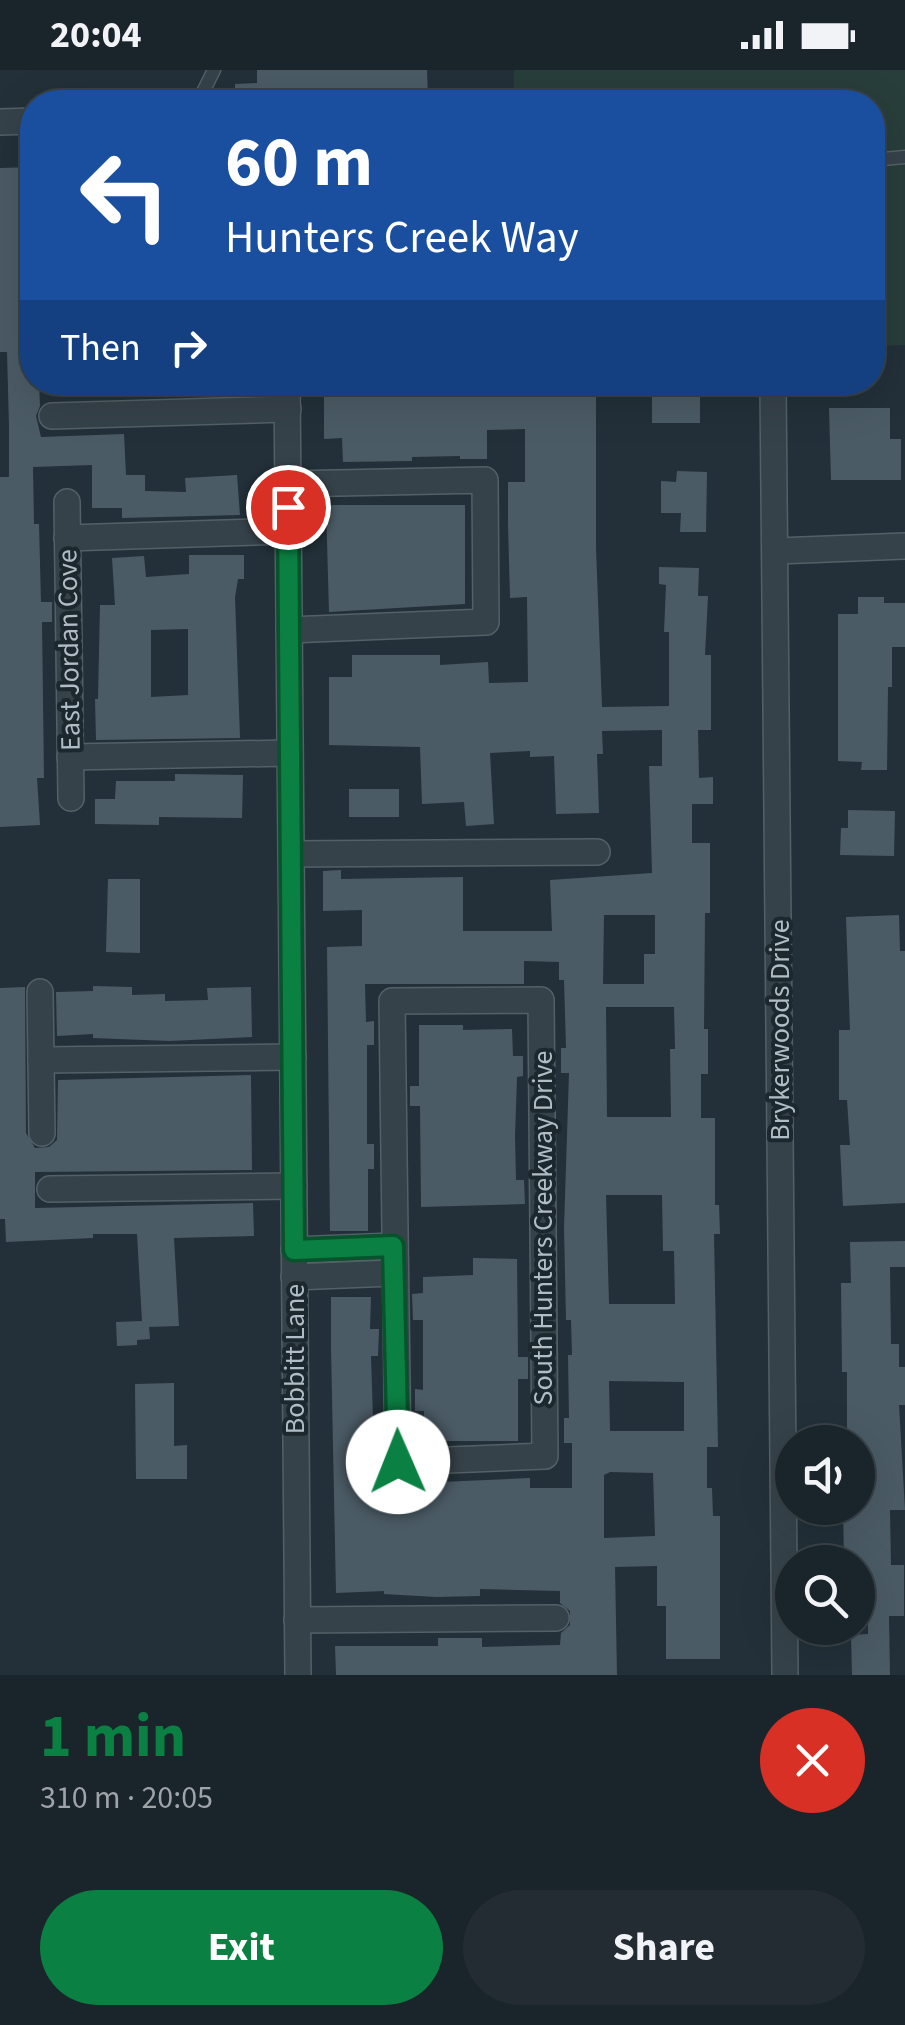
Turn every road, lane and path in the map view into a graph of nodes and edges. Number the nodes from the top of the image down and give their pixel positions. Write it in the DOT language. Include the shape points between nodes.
graph roads {
  1 [pos="287,395"];
  2 [pos="773,395"];
  3 [pos="288,410"];
  4 [pos="52,416"];
  5 [pos="288,484"];
  6 [pos="67,502"];
  7 [pos="288,531"];
  8 [pos="68,538"];
  9 [pos="905,546"];
  10 [pos="776,551"];
  11 [pos="289,630"];
  12 [pos="290,753"];
  13 [pos="70,757"];
  14 [pos="71,798"];
  15 [pos="597,852"];
  16 [pos="291,854"];
  17 [pos="40,992"];
  18 [pos="293,1056"];
  19 [pos="41,1060"];
  20 [pos="42,1133"];
  21 [pos="294,1186"];
  22 [pos="50,1189"];
  23 [pos="393,1246"];
  24 [pos="294,1250"];
  25 [pos="393,1274"];
  26 [pos="294,1277"];
  27 [pos="556,1618"];
  28 [pos="298,1620"];
  29 [pos="298,1675"];
  30 [pos="785,1675"];
  1 -- 3 [label="street, Bobbitt Lane"];
  2 -- 10 [label="street, Brykerwoods Drive"];
  3 -- 4 [label="street"];
  3 -- 5 [label="street, Bobbitt Lane"];
  5 -- 7 [label="street, Bobbitt Lane"];
  5 -- 11 [label="street" via="485,480 488,553 486,622"];
  6 -- 8 [label="street, East Jordan Cove"];
  7 -- 8 [label="street"];
  7 -- 11 [label="street, Bobbitt Lane"];
  8 -- 13 [label="street, East Jordan Cove"];
  9 -- 10 [label="street"];
  10 -- 30 [label="street, Brykerwoods Drive"];
  11 -- 12 [label="street, Bobbitt Lane"];
  12 -- 13 [label="street"];
  12 -- 16 [label="street, Bobbitt Lane"];
  13 -- 14 [label="street, East Jordan Cove"];
  15 -- 16 [label="street"];
  16 -- 18 [label="street, Bobbitt Lane"];
  17 -- 19 [label="street"];
  18 -- 19 [label="street"];
  18 -- 21 [label="street, Bobbitt Lane"];
  19 -- 20 [label="street"];
  21 -- 22 [label="street"];
  21 -- 24 [label="street, Bobbitt Lane"];
  23 -- 24 [label="street"];
  23 -- 25 [label="street"];
  23 -- 25 [label="street, South Hunters Creekway Drive" via="392,1002 541,1000 545,1456 398,1462"];
  24 -- 26 [label="street, Bobbitt Lane"];
  25 -- 26 [label="street"];
  26 -- 28 [label="street, Bobbitt Lane"];
  27 -- 28 [label="street"];
  28 -- 29 [label="street, Bobbitt Lane"];
}
